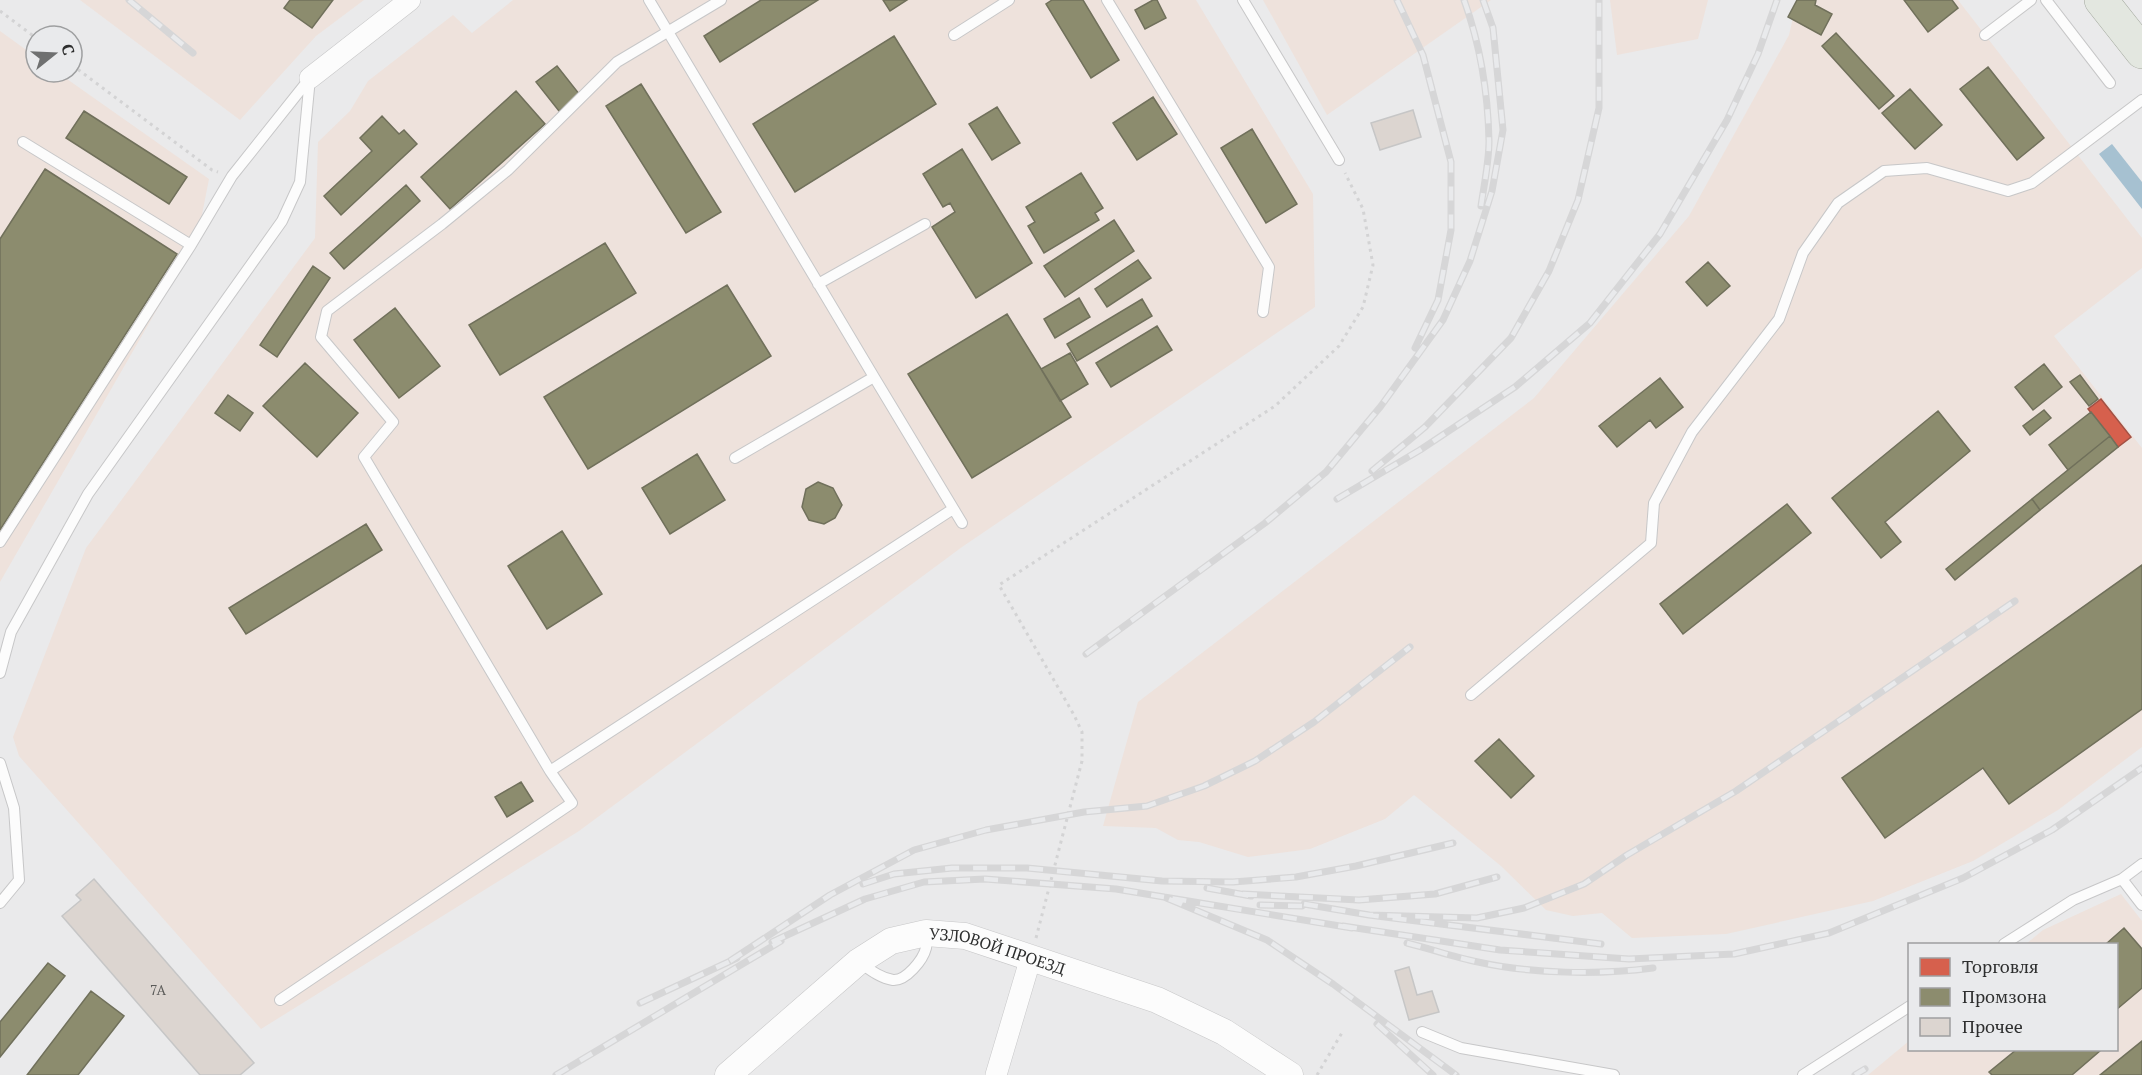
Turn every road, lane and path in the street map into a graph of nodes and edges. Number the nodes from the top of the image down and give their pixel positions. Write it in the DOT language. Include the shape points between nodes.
graph roads {
  1 [pos="410,0"];
  2 [pos="649,0"];
  3 [pos="721,0"];
  4 [pos="1009,0"];
  5 [pos="1107,0"];
  6 [pos="1243,0"];
  7 [pos="2031,0"];
  8 [pos="2046,0"];
  9 [pos="2101,0"];
  10 [pos="0,11"];
  11 [pos="24,29"];
  12 [pos="668,31"];
  13 [pos="954,35"];
  14 [pos="1985,35"];
  15 [pos="2142,52"];
  16 [pos="84,74"];
  17 [pos="310,78"];
  18 [pos="2110,83"];
  19 [pos="2142,100"];
  20 [pos="23,142"];
  21 [pos="1339,160"];
  22 [pos="232,176"];
  23 [pos="925,224"];
  24 [pos="191,245"];
  25 [pos="818,284"];
  26 [pos="1263,312"];
  27 [pos="874,377"];
  28 [pos="735,458"];
  29 [pos="953,509"];
  30 [pos="963,523"];
  31 [pos="0,542"];
  32 [pos="0,673"];
  33 [pos="1471,695"];
  34 [pos="0,763"];
  35 [pos="550,771"];
  36 [pos="2142,864"];
  37 [pos="2122,879"];
  38 [pos="0,903"];
  39 [pos="2142,905"];
  40 [pos="927,933"];
  41 [pos="2007,943"];
  42 [pos="1031,957"];
  43 [pos="858,962"];
  44 [pos="280,1000"];
  45 [pos="1908,1007"];
  46 [pos="1343,1031"];
  47 [pos="1422,1032"];
  48 [pos="728,1075"];
  49 [pos="996,1075"];
  50 [pos="1290,1075"];
  51 [pos="1317,1075"];
  52 [pos="1614,1075"];
  53 [pos="1803,1075"];
  1 -- 17 [label="street"];
  2 -- 12 [label="lane"];
  3 -- 12 [label="lane"];
  4 -- 13 [label="lane"];
  5 -- 26 [label="lane" via="1269,267"];
  6 -- 21 [label="lane"];
  7 -- 14 [label="lane"];
  8 -- 18 [label="lane"];
  9 -- 15 [label="main road"];
  10 -- 11 [label="path"];
  12 -- 25 [label="lane"];
  12 -- 35 [label="lane" via="617,62 508,170 327,311 321,338 393,422 364,457"];
  16 -- 22 [label="path" via="212,170"];
  17 -- 22 [label="lane"];
  17 -- 32 [label="lane" via="300,182 282,221 88,494 11,632"];
  19 -- 33 [label="lane" via="2032,183 2008,191 1927,168 1884,171 1838,203 1803,253 1779,319 1692,432 1654,503 1651,543"];
  20 -- 24 [label="lane"];
  21 -- 42 [label="path" via="1363,209 1373,265 1363,307 1339,346 1275,406 999,585 1082,732 1082,761"];
  22 -- 24 [label="lane"];
  23 -- 25 [label="lane"];
  24 -- 31 [label="lane"];
  25 -- 27 [label="lane"];
  27 -- 28 [label="lane"];
  27 -- 29 [label="lane"];
  29 -- 30 [label="lane"];
  29 -- 35 [label="lane"];
  34 -- 38 [label="lane" via="14,808 19,880"];
  35 -- 44 [label="lane" via="572,803"];
  36 -- 37 [label="lane"];
  37 -- 39 [label="lane"];
  37 -- 41 [label="lane" via="2073,900"];
  40 -- 42 [label="street, УЗЛОВОЙ ПРОЕЗД" via="965,936"];
  40 -- 43 [label="street, УЗЛОВОЙ ПРОЕЗД" via="891,941"];
  40 -- 43 [label="lane" via="926,949 905,976 895,980 877,975"];
  42 -- 49 [label="street"];
  42 -- 50 [label="street, УЗЛОВОЙ ПРОЕЗД" via="1157,1000 1224,1032"];
  43 -- 48 [label="street, УЗЛОВОЙ ПРОЕЗД"];
  45 -- 53 [label="lane"];
  46 -- 51 [label="path"];
  47 -- 52 [label="lane" via="1461,1048"];
}
